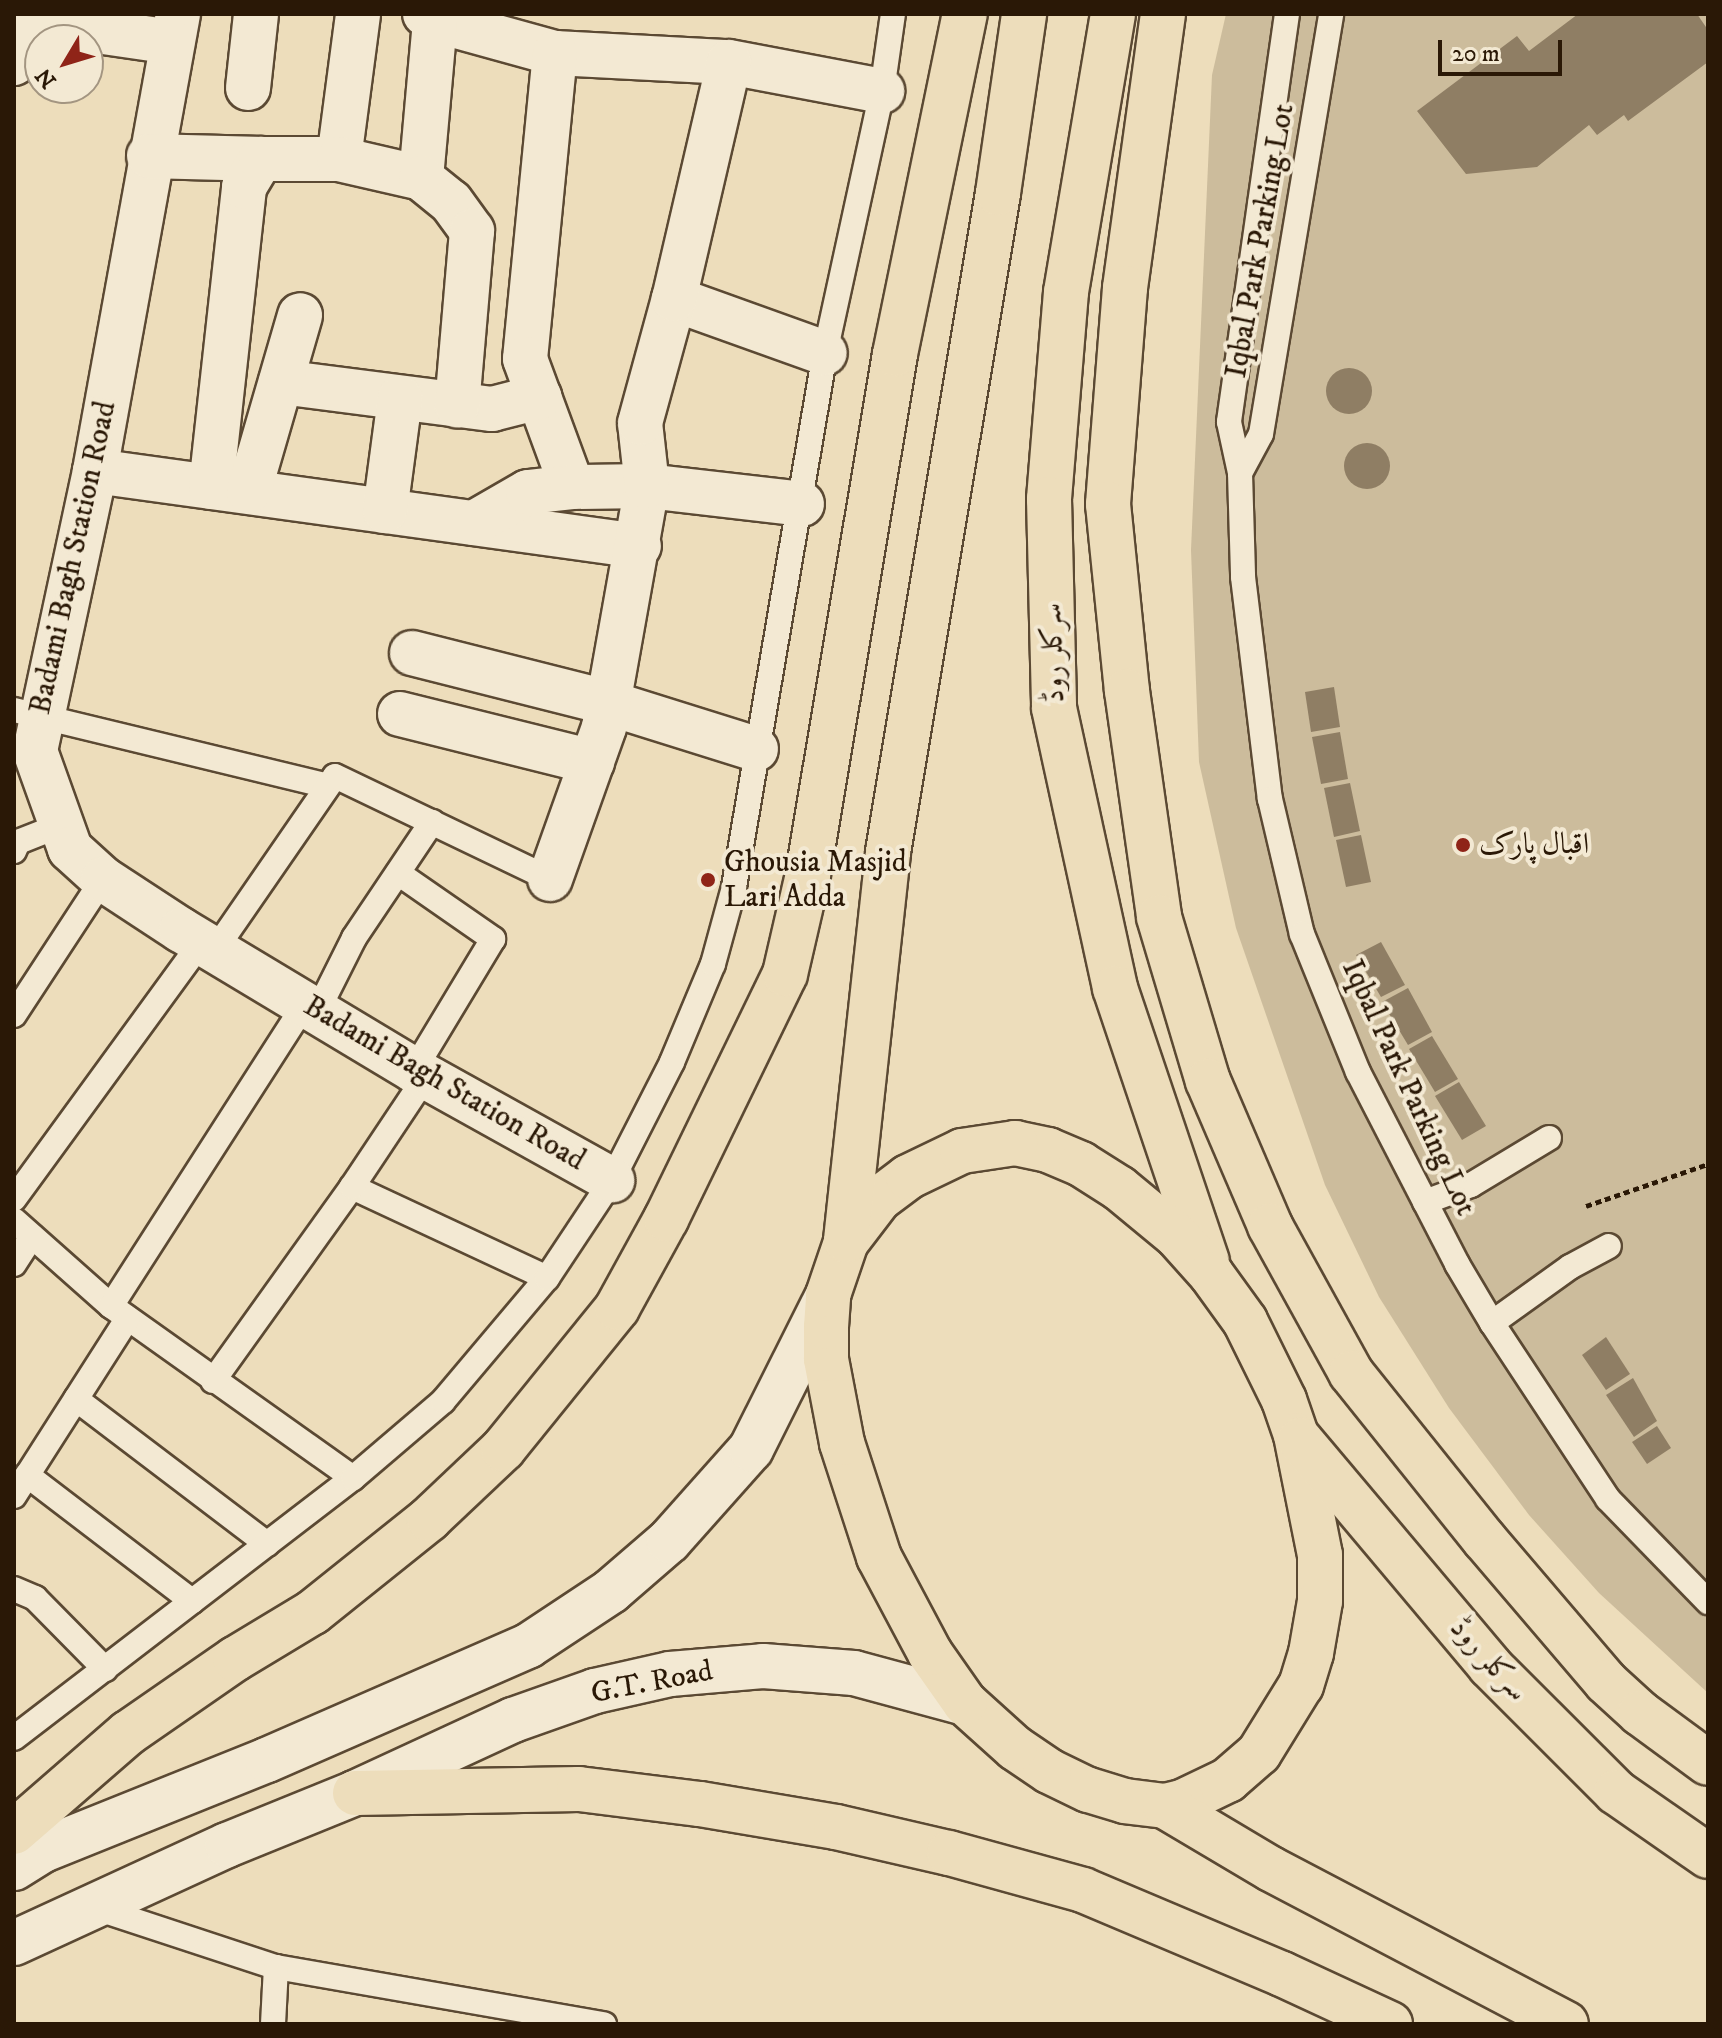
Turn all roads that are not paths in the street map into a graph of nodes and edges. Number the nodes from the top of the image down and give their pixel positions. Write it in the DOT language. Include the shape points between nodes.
graph roads {
  1 [pos="256,14"];
  2 [pos="358,14"];
  3 [pos="893,14"];
  4 [pos="965,14"];
  5 [pos="1024,14"];
  6 [pos="1113,14"];
  7 [pos="1163,14"];
  8 [pos="1287,14"];
  9 [pos="1331,14"];
  10 [pos="430,17"];
  11 [pos="17,20"];
  12 [pos="175,28"];
  13 [pos="555,53"];
  14 [pos="729,62"];
  15 [pos="14,63"];
  16 [pos="248,88"];
  17 [pos="882,91"];
  18 [pos="149,156"];
  19 [pos="261,159"];
  20 [pos="339,159"];
  21 [pos="421,178"];
  22 [pos="674,299"];
  23 [pos="300,315"];
  24 [pos="825,353"];
  25 [pos="281,382"];
  26 [pos="539,397"];
  27 [pos="400,398"];
  28 [pos="457,405"];
  29 [pos="95,471"];
  30 [pos="1240,473"];
  31 [pos="647,486"];
  32 [pos="572,487"];
  33 [pos="230,489"];
  34 [pos="802,504"];
  35 [pos="385,511"];
  36 [pos="474,523"];
  37 [pos="639,546"];
  38 [pos="412,653"];
  39 [pos="609,703"];
  40 [pos="22,714"];
  41 [pos="400,714"];
  42 [pos="756,749"];
  43 [pos="592,762"];
  44 [pos="327,786"];
  45 [pos="432,822"];
  46 [pos="61,825"];
  47 [pos="14,851"];
  48 [pos="398,873"];
  49 [pos="103,879"];
  50 [pos="550,879"];
  51 [pos="208,946"];
  52 [pos="311,1008"];
  53 [pos="14,1015"];
  54 [pos="420,1073"];
  55 [pos="1549,1138"];
  56 [pos="612,1180"];
  57 [pos="352,1187"];
  58 [pos="14,1199"];
  59 [pos="1425,1202"];
  60 [pos="23,1228"];
  61 [pos="846,1242"];
  62 [pos="1609,1246"];
  63 [pos="14,1264"];
  64 [pos="1211,1274"];
  65 [pos="547,1278"];
  66 [pos="828,1295"];
  67 [pos="120,1312"];
  68 [pos="1492,1323"];
  69 [pos="213,1381"];
  70 [pos="76,1399"];
  71 [pos="1296,1435"];
  72 [pos="353,1478"];
  73 [pos="21,1485"];
  74 [pos="267,1544"];
  75 [pos="14,1589"];
  76 [pos="192,1601"];
  77 [pos="1708,1602"];
  78 [pos="105,1669"];
  79 [pos="965,1703"];
  80 [pos="14,1738"];
  81 [pos="1708,1763"];
  82 [pos="355,1793"];
  83 [pos="1165,1806"];
  84 [pos="14,1832"];
  85 [pos="1708,1856"];
  86 [pos="14,1868"];
  87 [pos="92,1906"];
  88 [pos="14,1943"];
  89 [pos="276,1967"];
  90 [pos="273,2024"];
  91 [pos="604,2024"];
  92 [pos="1390,2024"];
  93 [pos="1566,2024"];
  1 -- 16 [label="street"];
  2 -- 20 [label="street"];
  3 -- 17 [label="lane"];
  4 -- 84 [label="main road" via="895,354 808,874 785,974 666,1219 617,1308 503,1449 429,1519 313,1612 128,1733"];
  5 -- 61 [label="main road" via="888,852"];
  6 -- 64 [label="main road, سرکلر روڈ" via="1066,292 1049,499 1054,708 1115,988"];
  7 -- 81 [label="main road" via="1125,288 1108,504 1127,691 1159,917 1208,1081 1270,1226 1351,1373 1606,1682"];
  8 -- 30 [label="lane, Iqbal Park Parking Lot" via="1229,422"];
  9 -- 30 [label="lane, Iqbal Park Parking Lot" via="1261,434"];
  10 -- 13 [label="street"];
  10 -- 21 [label="street"];
  11 -- 12 [label="street"];
  11 -- 15 [label="street"];
  12 -- 18 [label="street, Badami Bagh Station Road"];
  13 -- 14 [label="street"];
  13 -- 26 [label="street" via="525,359"];
  14 -- 17 [label="street"];
  14 -- 22 [label="street"];
  17 -- 24 [label="lane"];
  18 -- 19 [label="street"];
  18 -- 29 [label="street, Badami Bagh Station Road"];
  19 -- 20 [label="street"];
  19 -- 33 [label="street" via="244,187"];
  20 -- 21 [label="street"];
  21 -- 28 [label="street" via="451,202 472,231"];
  22 -- 24 [label="street"];
  22 -- 31 [label="street" via="640,423"];
  23 -- 25 [label="street"];
  24 -- 34 [label="lane"];
  25 -- 27 [label="street"];
  25 -- 33 [label="street"];
  26 -- 28 [label="street" via="492,409"];
  26 -- 32 [label="street"];
  27 -- 28 [label="street"];
  27 -- 35 [label="street"];
  29 -- 33 [label="street"];
  29 -- 40 [label="street, Badami Bagh Station Road"];
  30 -- 59 [label="lane, Iqbal Park Parking Lot" via="1243,577 1270,799 1302,934 1358,1072"];
  31 -- 32 [label="street"];
  31 -- 34 [label="street"];
  31 -- 37 [label="street"];
  32 -- 36 [label="street" via="528,492"];
  33 -- 35 [label="street"];
  34 -- 42 [label="lane"];
  35 -- 36 [label="street"];
  36 -- 37 [label="street"];
  37 -- 39 [label="street"];
  38 -- 39 [label="street"];
  39 -- 42 [label="street"];
  39 -- 43 [label="street"];
  40 -- 44 [label="lane"];
  40 -- 46 [label="street, Badami Bagh Station Road"];
  41 -- 43 [label="street"];
  42 -- 56 [label="lane" via="734,887 713,964 672,1062"];
  43 -- 50 [label="street"];
  44 -- 45 [label="lane" via="335,776"];
  44 -- 51 [label="lane"];
  45 -- 48 [label="lane"];
  45 -- 50 [label="lane"];
  46 -- 47 [label="lane" via="18,842"];
  46 -- 49 [label="street, Badami Bagh Station Road" via="70,849"];
  48 -- 52 [label="lane"];
  48 -- 54 [label="lane" via="493,939"];
  49 -- 51 [label="street, Badami Bagh Station Road"];
  49 -- 53 [label="lane"];
  51 -- 52 [label="street, Badami Bagh Station Road"];
  51 -- 58 [label="lane"];
  52 -- 54 [label="street, Badami Bagh Station Road"];
  52 -- 67 [label="lane"];
  54 -- 56 [label="street, Badami Bagh Station Road"];
  54 -- 57 [label="lane"];
  55 -- 59 [label="lane" via="1471,1185"];
  56 -- 65 [label="lane"];
  57 -- 65 [label="lane"];
  57 -- 69 [label="lane"];
  59 -- 68 [label="lane, Iqbal Park Parking Lot"];
  60 -- 63 [label="lane"];
  60 -- 67 [label="lane"];
  61 -- 64 [label="main road" via="879,1199 908,1177 962,1151 1015,1143 1081,1164 1119,1188 1177,1236"];
  61 -- 66 [label="main road"];
  62 -- 68 [label="lane"];
  64 -- 71 [label="main road" via="1245,1321"];
  65 -- 72 [label="lane" via="443,1401"];
  66 -- 79 [label="main road" via="826,1359 859,1498 900,1599"];
  66 -- 86 [label="street" via="751,1449 669,1541 611,1591 528,1646 43,1850"];
  67 -- 69 [label="lane"];
  67 -- 70 [label="lane"];
  68 -- 77 [label="lane, Iqbal Park Parking Lot" via="1608,1499"];
  69 -- 72 [label="lane"];
  70 -- 73 [label="lane"];
  70 -- 74 [label="lane"];
  71 -- 83 [label="main road" via="1320,1555 1320,1601 1301,1685 1259,1753 1228,1780"];
  71 -- 85 [label="main road, سرکلر روڈ" via="1490,1666 1616,1792"];
  72 -- 74 [label="lane"];
  73 -- 76 [label="lane"];
  74 -- 76 [label="lane"];
  75 -- 78 [label="lane" via="35,1598"];
  76 -- 78 [label="lane"];
  78 -- 80 [label="lane"];
  79 -- 82 [label="street, G.T. Road" via="854,1673 763,1666 670,1674 595,1691 513,1720"];
  79 -- 83 [label="main road" via="1049,1771 1100,1794"];
  82 -- 87 [label="street, G.T. Road"];
  82 -- 92 [label="main road" via="579,1789 836,1827 1083,1890"];
  83 -- 93 [label="main road" via="1284,1876"];
  87 -- 88 [label="street, G.T. Road"];
  87 -- 89 [label="lane"];
  89 -- 90 [label="lane"];
  89 -- 91 [label="lane"];
}
